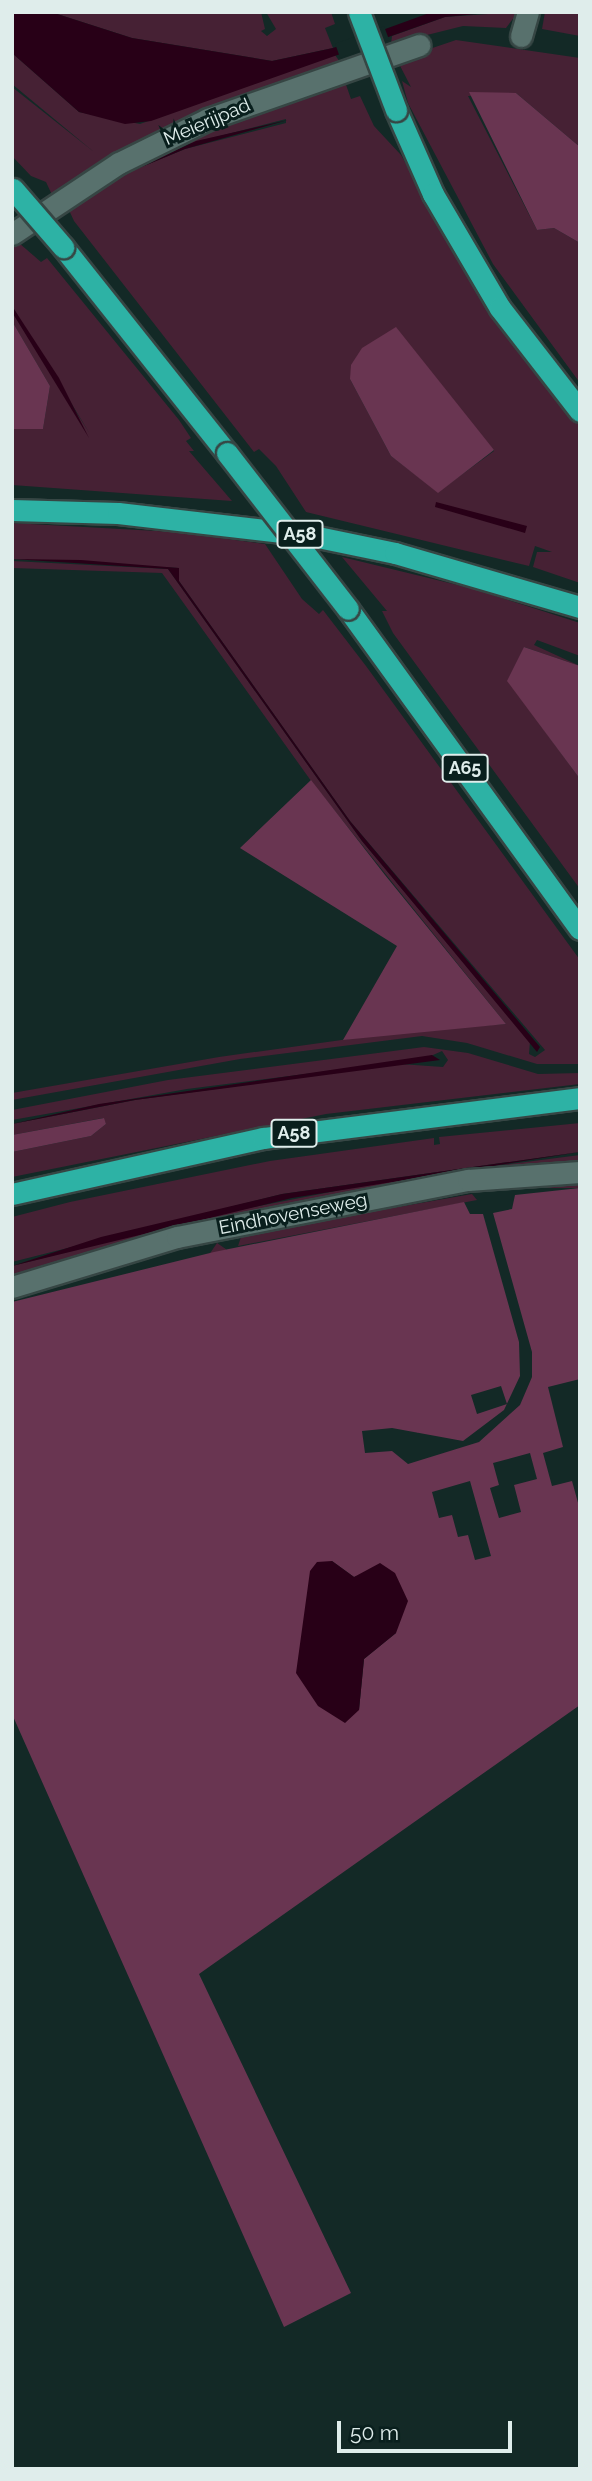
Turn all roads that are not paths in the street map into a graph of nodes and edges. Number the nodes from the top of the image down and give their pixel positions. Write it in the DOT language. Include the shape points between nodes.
graph roads {
  1 [pos="359,12"];
  2 [pos="528,12"];
  3 [pos="522,36"];
  4 [pos="419,45"];
  5 [pos="13,189"];
  6 [pos="12,234"];
  7 [pos="580,411"];
  8 [pos="12,510"];
  9 [pos="580,607"];
  10 [pos="580,929"];
  11 [pos="580,1098"];
  12 [pos="580,1172"];
  13 [pos="12,1194"];
  14 [pos="12,1287"];
  1 -- 7 [label="highway, bridge" via="433,194 500,308"];
  2 -- 3 [label="street"];
  4 -- 6 [label="street, Meierijpad" via="196,124 119,163"];
  5 -- 10 [label="highway, A65, bridge" via="348,609"];
  8 -- 9 [label="highway, A58" via="118,513 308,535 433,563"];
  11 -- 13 [label="highway, A58" via="263,1138"];
  12 -- 14 [label="street, Eindhovenseweg" via="468,1180 177,1237"];
}
